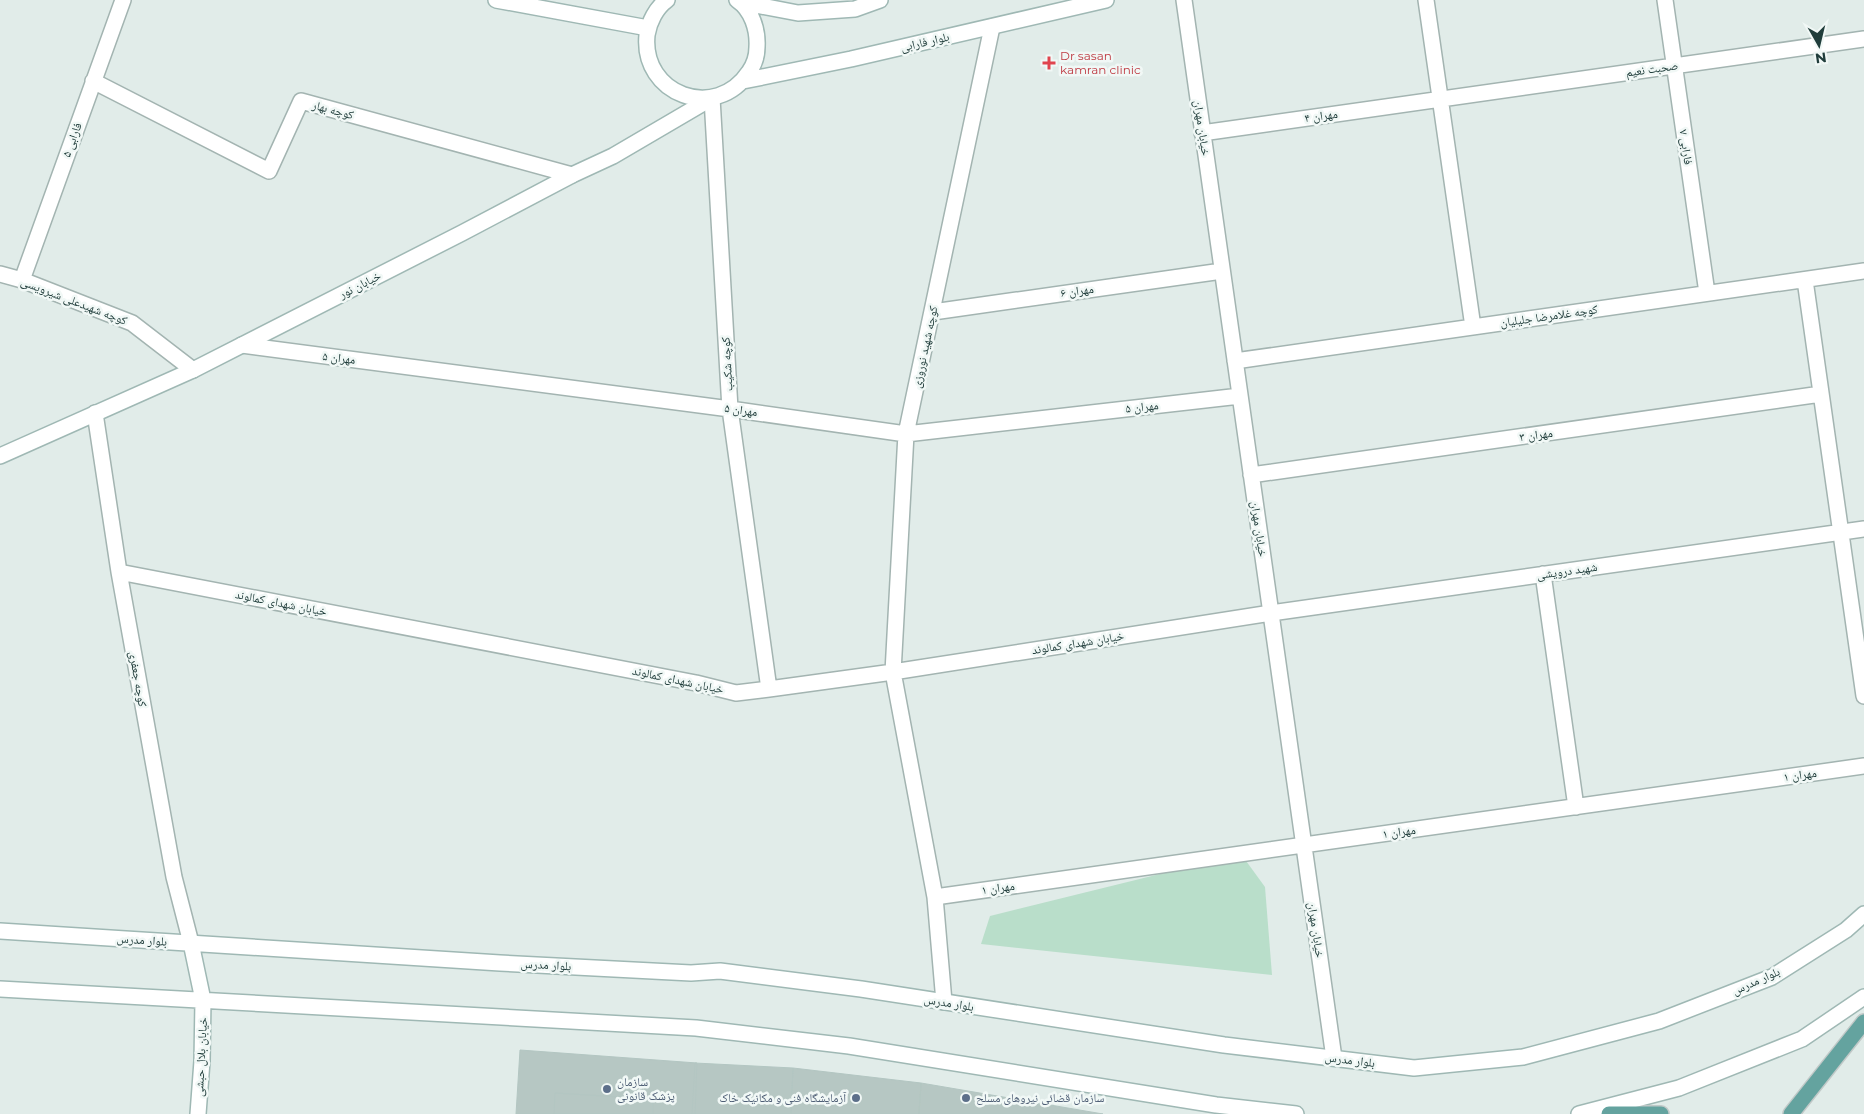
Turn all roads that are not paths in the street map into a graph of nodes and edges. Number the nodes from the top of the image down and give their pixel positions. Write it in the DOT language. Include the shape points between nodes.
graph roads {
  1 [pos="123,0"];
  2 [pos="496,0"];
  3 [pos="667,0"];
  4 [pos="880,0"];
  5 [pos="1106,0"];
  6 [pos="1184,0"];
  7 [pos="1426,0"];
  8 [pos="1665,0"];
  9 [pos="740,1"];
  10 [pos="992,27"];
  11 [pos="648,28"];
  12 [pos="1864,39"];
  13 [pos="1675,66"];
  14 [pos="93,81"];
  15 [pos="743,81"];
  16 [pos="712,98"];
  17 [pos="1440,99"];
  18 [pos="1202,133"];
  19 [pos="572,175"];
  20 [pos="1222,271"];
  21 [pos="1864,271"];
  22 [pos="0,274"];
  23 [pos="22,280"];
  24 [pos="1804,280"];
  25 [pos="1707,293"];
  26 [pos="933,312"];
  27 [pos="1473,327"];
  28 [pos="242,345"];
  29 [pos="1235,361"];
  30 [pos="194,370"];
  31 [pos="1821,394"];
  32 [pos="1240,396"];
  33 [pos="730,409"];
  34 [pos="95,413"];
  35 [pos="906,434"];
  36 [pos="0,456"];
  37 [pos="1251,475"];
  38 [pos="1864,529"];
  39 [pos="1840,532"];
  40 [pos="119,572"];
  41 [pos="1542,574"];
  42 [pos="1271,613"];
  43 [pos="893,672"];
  44 [pos="769,689"];
  45 [pos="1864,696"];
  46 [pos="1864,766"];
  47 [pos="1576,807"];
  48 [pos="1304,845"];
  49 [pos="935,898"];
  50 [pos="1864,914"];
  51 [pos="0,931"];
  52 [pos="191,943"];
  53 [pos="0,990"];
  54 [pos="1864,996"];
  55 [pos="203,1000"];
  56 [pos="944,1002"];
  57 [pos="1864,1022"];
  58 [pos="1334,1058"];
  59 [pos="198,1114"];
  60 [pos="1296,1114"];
  61 [pos="1579,1114"];
  62 [pos="1609,1114"];
  63 [pos="1661,1114"];
  64 [pos="1791,1114"];
  1 -- 14 [label="street, فارابی ۵"];
  2 -- 11 [label="street"];
  3 -- 11 [label="street" via="654,14"];
  4 -- 9 [label="street" via="855,10 798,13"];
  5 -- 10 [label="street, بلوار فارابی"];
  6 -- 18 [label="street, خیابان مهران"];
  7 -- 17 [label="street"];
  8 -- 13 [label="street, فارابی ۷"];
  9 -- 15 [label="street" via="757,32 758,50"];
  10 -- 15 [label="street, بلوار فارابی"];
  10 -- 26 [label="street, کوچه شهید نوروزی"];
  11 -- 16 [label="street" via="646,46 650,65 660,81 693,98"];
  12 -- 13 [label="street, صحبت نعیم"];
  13 -- 17 [label="street, صحبت نعیم"];
  13 -- 25 [label="street, فارابی ۷"];
  14 -- 19 [label="street, کوچه بهار" via="269,171 300,101"];
  14 -- 23 [label="street, فارابی ۵"];
  15 -- 16 [label="street, خیابان نور" via="729,92"];
  16 -- 19 [label="street, خیابان نور" via="613,156"];
  16 -- 33 [label="street, کوچه شکیب"];
  17 -- 18 [label="street, مهران ۴"];
  17 -- 27 [label="street"];
  18 -- 20 [label="street, خیابان مهران"];
  19 -- 28 [label="street, خیابان نور"];
  20 -- 26 [label="street, مهران ۶"];
  20 -- 29 [label="street, خیابان مهران"];
  21 -- 24 [label="street, کوچه غلامرضا جلیلیان"];
  22 -- 23 [label="street, کوچه شهیدعلی شیرویسی"];
  23 -- 30 [label="street, کوچه شهیدعلی شیرویسی" via="132,324"];
  24 -- 25 [label="street, کوچه غلامرضا جلیلیان"];
  24 -- 31 [label="street"];
  25 -- 27 [label="street, کوچه غلامرضا جلیلیان"];
  26 -- 35 [label="street, کوچه شهید نوروزی"];
  27 -- 29 [label="street, کوچه غلامرضا جلیلیان"];
  28 -- 30 [label="street, خیابان نور"];
  28 -- 33 [label="street, مهران ۵"];
  29 -- 32 [label="street, خیابان مهران"];
  30 -- 34 [label="street, خیابان نور"];
  31 -- 37 [label="street, مهران ۳"];
  31 -- 39 [label="street"];
  32 -- 35 [label="street, مهران ۵"];
  32 -- 37 [label="street, خیابان مهران"];
  33 -- 35 [label="street, مهران ۵"];
  33 -- 44 [label="street, کوچه شکیب"];
  34 -- 36 [label="street, خیابان نور"];
  34 -- 40 [label="street, کوچه جعفری"];
  35 -- 43 [label="street, کوچه شهید نوروزی"];
  37 -- 42 [label="street, خیابان مهران"];
  38 -- 39 [label="street, شهید درویشی"];
  39 -- 41 [label="street, شهید درویشی"];
  39 -- 45 [label="street"];
  40 -- 44 [label="street, خیابان شهدای کمالوند" via="736,693"];
  40 -- 52 [label="street, کوچه جعفری" via="174,877"];
  41 -- 42 [label="street, شهید درویشی"];
  41 -- 47 [label="street"];
  42 -- 43 [label="street, خیابان شهدای کمالوند"];
  42 -- 48 [label="street, خیابان مهران"];
  43 -- 44 [label="street, خیابان شهدای کمالوند"];
  43 -- 49 [label="street, کوچه شهید نوروزی"];
  46 -- 47 [label="street, مهران ۱"];
  47 -- 48 [label="street, مهران ۱"];
  48 -- 49 [label="street, مهران ۱"];
  48 -- 58 [label="street, خیابان مهران"];
  49 -- 56 [label="street, کوچه شهید نوروزی"];
  50 -- 58 [label="street, بلوار مدرس" via="1846,930 1772,976 1650,1023 1523,1057 1414,1068"];
  51 -- 52 [label="street, بلوار مدرس"];
  52 -- 55 [label="street, کوچه جعفری"];
  52 -- 56 [label="street, بلوار مدرس" via="538,965 691,973 720,971"];
  53 -- 55 [label="street"];
  54 -- 61 [label="street" via="1802,1039 1679,1088"];
  55 -- 59 [label="street, خیابان بلال حبشی"];
  55 -- 60 [label="street" via="696,1028 849,1046 1216,1105"];
  56 -- 58 [label="street, بلوار مدرس" via="1215,1044"];
  57 -- 64 [label="main road"];
  62 -- 63 [label="main road"];
}
